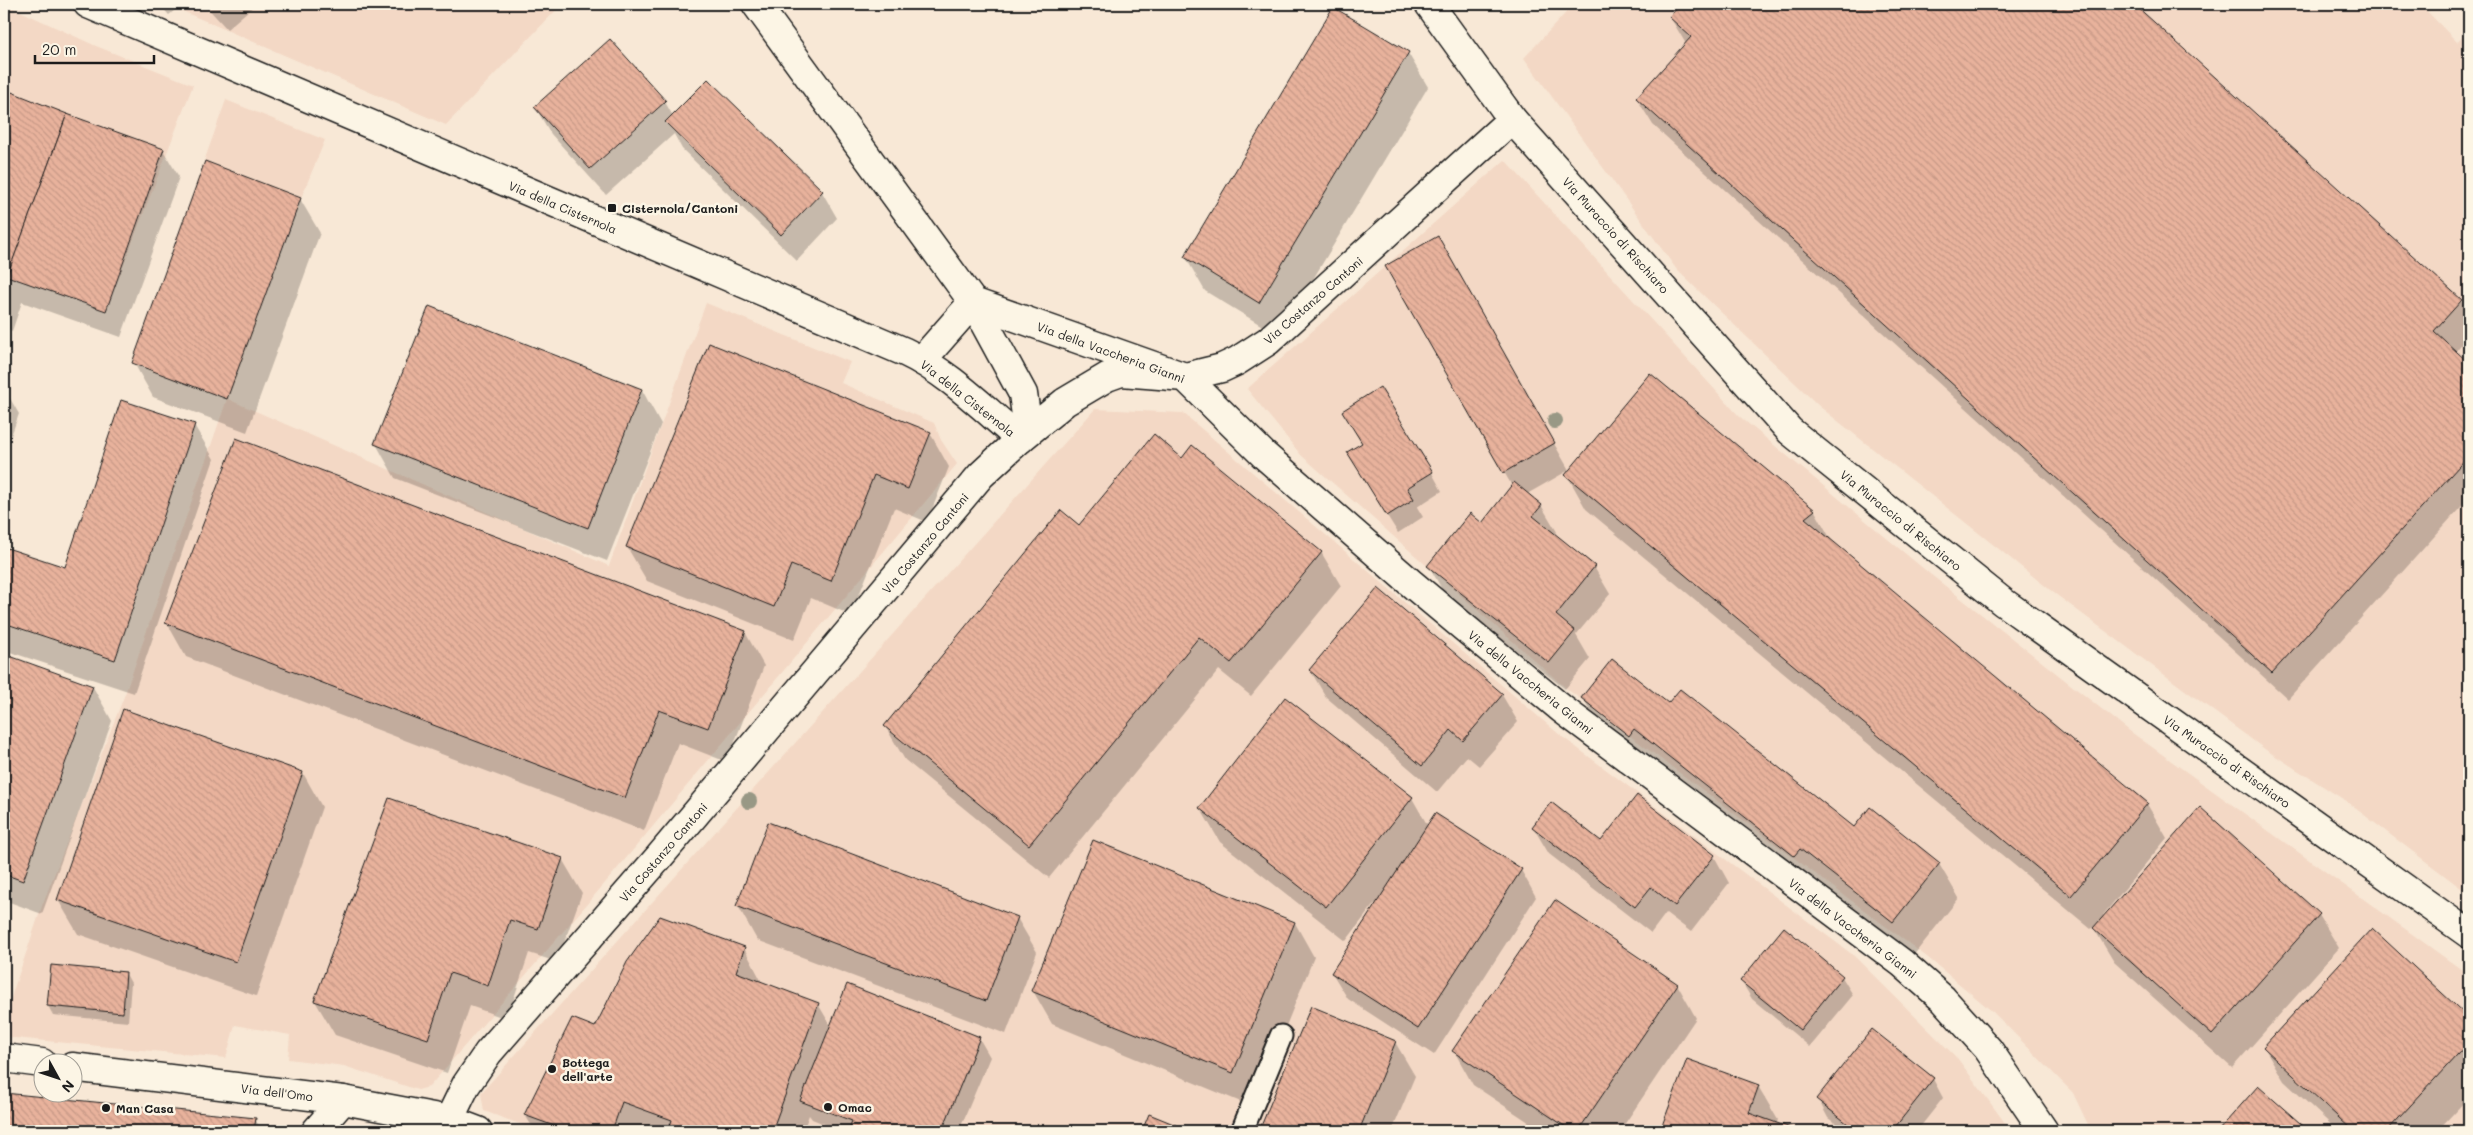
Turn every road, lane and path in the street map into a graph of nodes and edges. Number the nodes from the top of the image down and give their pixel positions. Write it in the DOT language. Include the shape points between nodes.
graph roads {
  1 [pos="88,4"];
  2 [pos="756,4"];
  3 [pos="1429,4"];
  4 [pos="1512,119"];
  5 [pos="973,302"];
  6 [pos="922,360"];
  7 [pos="1185,377"];
  8 [pos="1020,439"];
  9 [pos="2469,934"];
  10 [pos="1281,1036"];
  11 [pos="4,1058"];
  12 [pos="32,1062"];
  13 [pos="82,1068"];
  14 [pos="343,1100"];
  15 [pos="449,1120"];
  16 [pos="316,1131"];
  17 [pos="478,1131"];
  18 [pos="1242,1131"];
  19 [pos="2044,1131"];
  1 -- 6 [label="street, Via della Cisternola"];
  2 -- 5 [label="street"];
  3 -- 4 [label="street, Via Muraccio di Rischiaro"];
  4 -- 7 [label="street, Via Costanzo Cantoni" via="1268,341 1237,362"];
  4 -- 9 [label="street, Via Muraccio di Rischiaro" via="1790,431 2003,602"];
  5 -- 6 [label="street"];
  5 -- 7 [label="street, Via della Vaccheria Gianni"];
  5 -- 8 [label="street" via="1023,394 1026,414"];
  6 -- 8 [label="street, Via della Cisternola"];
  7 -- 8 [label="street, Via Costanzo Cantoni" via="1121,372 1107,377 1065,402"];
  7 -- 19 [label="street, Via della Vaccheria Gianni" via="1264,455 1562,709 1902,963 1943,999 1988,1050"];
  8 -- 15 [label="street, Via Costanzo Cantoni" via="982,475 660,856 488,1053 466,1085"];
  10 -- 18 [label="lane"];
  11 -- 12 [label="street"];
  13 -- 14 [label="street, Via dell'Omo"];
  14 -- 15 [label="street, Via dell'Omo"];
  14 -- 16 [label="street"];
  15 -- 17 [label="street, Via dell'Omo"];
}
